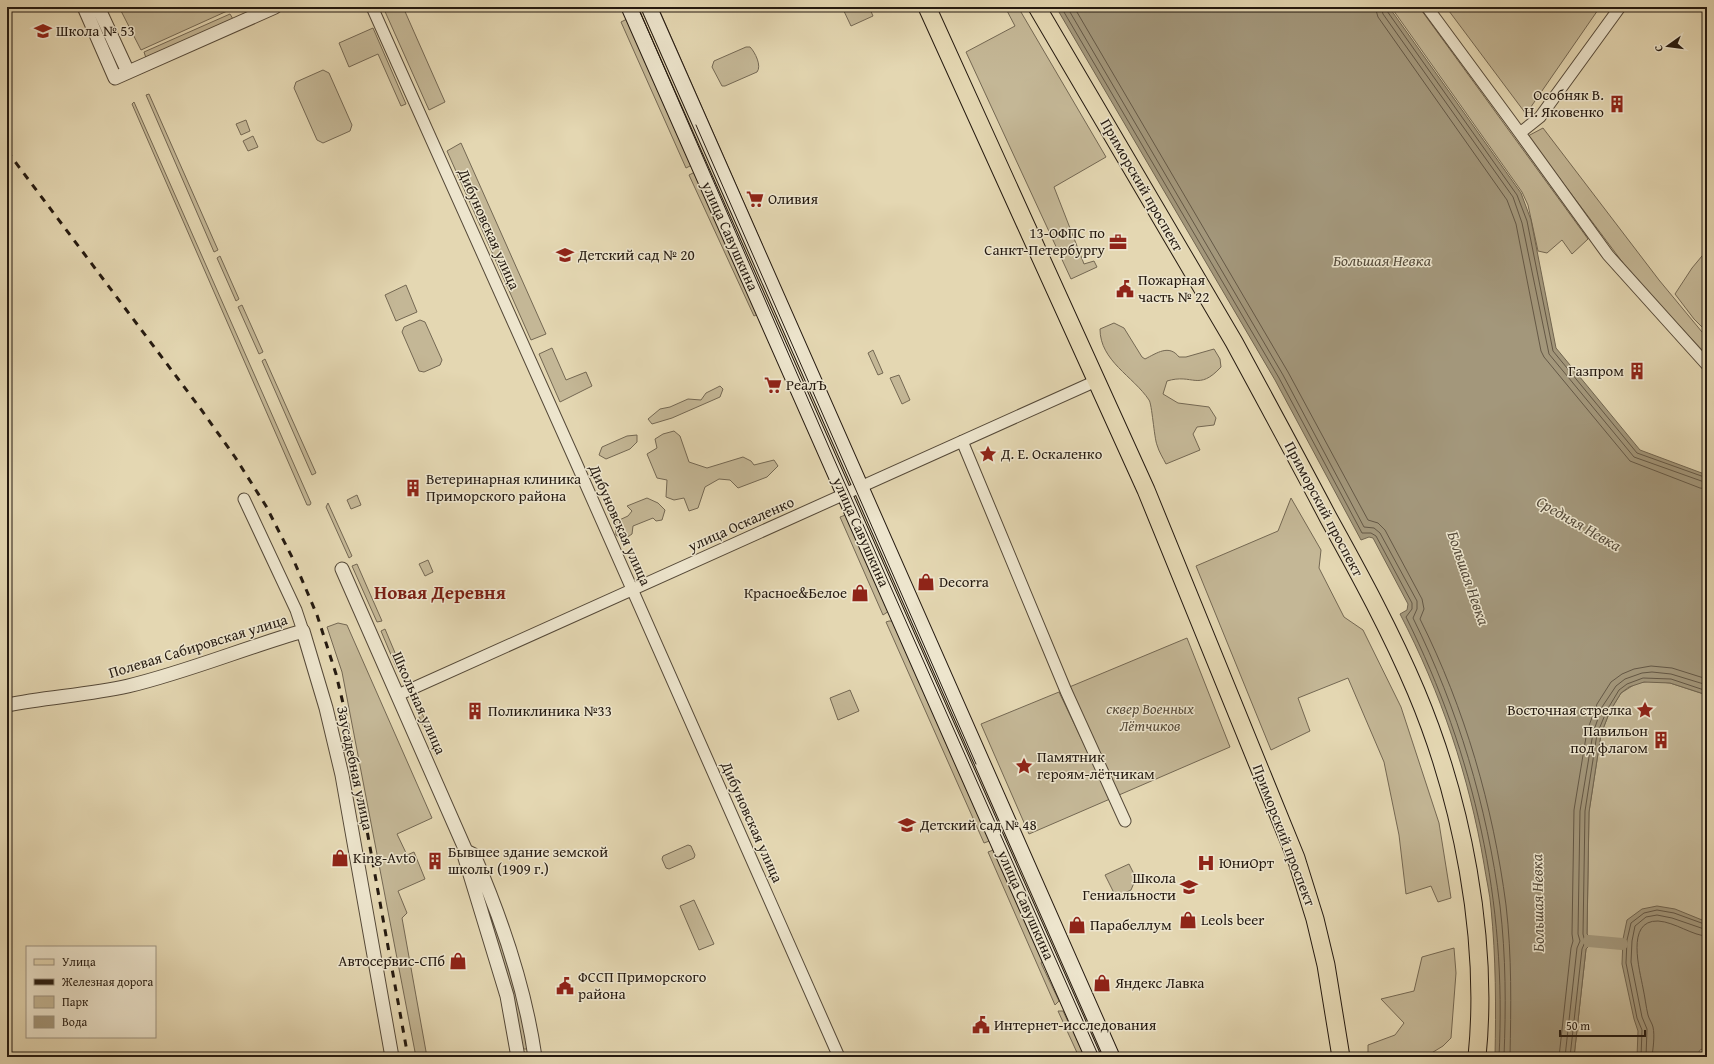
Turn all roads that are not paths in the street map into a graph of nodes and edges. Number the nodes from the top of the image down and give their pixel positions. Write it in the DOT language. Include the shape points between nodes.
graph roads {
  1 [pos="84,7"];
  2 [pos="98,7"];
  3 [pos="275,7"];
  4 [pos="372,7"];
  5 [pos="629,7"];
  6 [pos="649,7"];
  7 [pos="927,7"];
  8 [pos="1037,7"];
  9 [pos="1427,7"];
  10 [pos="1620,7"];
  11 [pos="128,72"];
  12 [pos="1520,133"];
  13 [pos="1707,364"];
  14 [pos="1096,381"];
  15 [pos="962,441"];
  16 [pos="860,487"];
  17 [pos="844,494"];
  18 [pos="244,499"];
  19 [pos="342,569"];
  20 [pos="632,589"];
  21 [pos="303,632"];
  22 [pos="398,695"];
  23 [pos="7,705"];
  24 [pos="1125,821"];
  25 [pos="466,850"];
  26 [pos="392,1057"];
  27 [pos="518,1057"];
  28 [pos="535,1057"];
  29 [pos="839,1057"];
  30 [pos="1093,1057"];
  31 [pos="1112,1057"];
  32 [pos="1340,1057"];
  33 [pos="1478,1057"];
  1 -- 11 [label="street" via="114,78"];
  2 -- 11 [label="street"];
  3 -- 11 [label="street"];
  4 -- 20 [label="street, Дибуновская улица"];
  5 -- 17 [label="main road, улица Савушкина"];
  6 -- 16 [label="main road, улица Савушкина"];
  7 -- 14 [label="main road, Приморский проспект"];
  8 -- 33 [label="main road, Приморский проспект" via="1259,387 1394,641 1416,691 1444,770 1469,876 1476,933"];
  9 -- 12 [label="street"];
  10 -- 12 [label="street" via="1540,117"];
  12 -- 13 [label="street" via="1608,256"];
  14 -- 15 [label="street, улица Оскаленко"];
  14 -- 32 [label="main road, Приморский проспект" via="1146,490 1296,858 1315,918 1324,958"];
  15 -- 16 [label="street, улица Оскаленко"];
  15 -- 24 [label="street" via="1066,691"];
  16 -- 17 [label="street, улица Оскаленко"];
  16 -- 31 [label="main road, улица Савушкина"];
  17 -- 20 [label="street, улица Оскаленко"];
  17 -- 30 [label="main road, улица Савушкина"];
  18 -- 21 [label="street, Заусадебная улица" via="296,610"];
  19 -- 22 [label="street, Школьная улица"];
  20 -- 22 [label="street, улица Оскаленко"];
  20 -- 29 [label="street, Дибуновская улица"];
  21 -- 23 [label="street, Полевая Сабировская улица" via="130,686"];
  21 -- 26 [label="street, Заусадебная улица" via="326,708 342,775"];
  22 -- 25 [label="street, Школьная улица"];
  25 -- 27 [label="street, Школьная улица" via="465,858 506,996"];
  25 -- 28 [label="street, Школьная улица" via="474,855 502,924 526,1007"];
}
